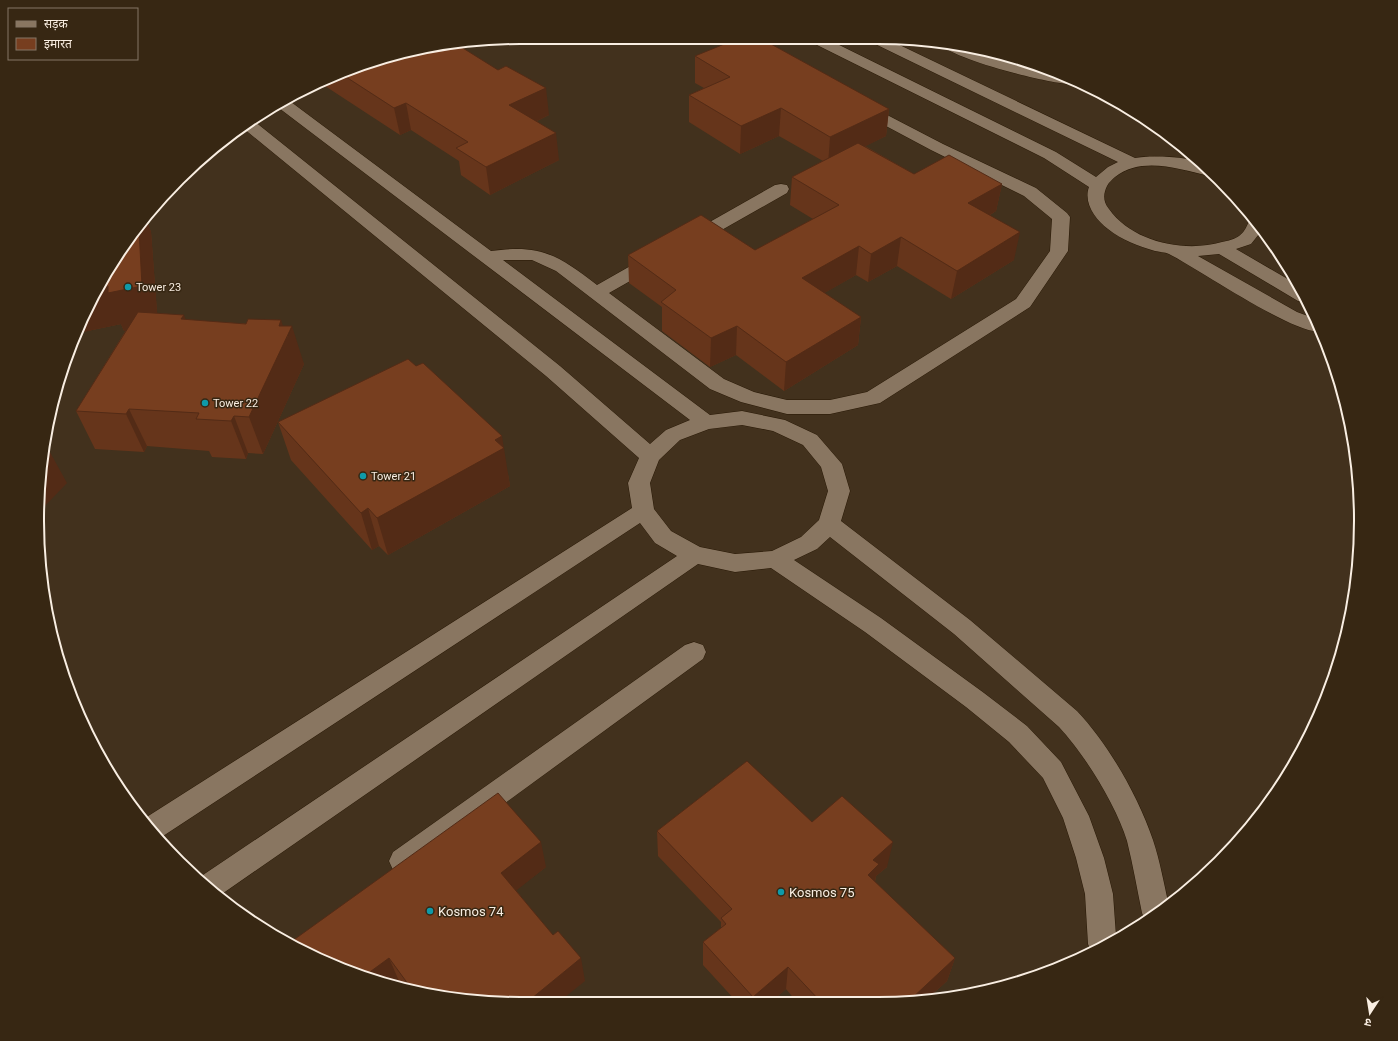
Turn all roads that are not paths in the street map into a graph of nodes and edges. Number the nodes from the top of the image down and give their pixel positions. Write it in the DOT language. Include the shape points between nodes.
graph roads {
  1 [pos="826,44"];
  2 [pos="887,44"];
  3 [pos="965,52"];
  4 [pos="1048,76"];
  5 [pos="846,99"];
  6 [pos="286,106"];
  7 [pos="252,127"];
  8 [pos="1192,162"];
  9 [pos="1132,163"];
  10 [pos="1097,185"];
  11 [pos="781,190"];
  12 [pos="1254,228"];
  13 [pos="1223,249"];
  14 [pos="1176,251"];
  15 [pos="487,257"];
  16 [pos="1295,291"];
  17 [pos="596,293"];
  18 [pos="1311,324"];
  19 [pos="706,422"];
  20 [pos="650,456"];
  21 [pos="643,511"];
  22 [pos="829,524"];
  23 [pos="695,555"];
  24 [pos="775,559"];
  25 [pos="694,652"];
  26 [pos="155,826"];
  27 [pos="386,874"];
  28 [pos="212,884"];
  29 [pos="1155,908"];
  30 [pos="1102,941"];
  1 -- 10 [label="street" via="1050,155"];
  2 -- 9 [label="street"];
  3 -- 4 [label="street" via="1015,69"];
  5 -- 17 [label="street" via="1030,192 1061,217 1060,251 1023,303 873,398 830,407 787,407 748,397 718,384"];
  6 -- 15 [label="street"];
  7 -- 20 [label="street" via="553,372"];
  8 -- 9 [label="street"];
  9 -- 10 [label="street" via="1110,171"];
  10 -- 14 [label="street" via="1096,202 1107,219 1129,235"];
  11 -- 17 [label="street"];
  12 -- 13 [label="street" via="1246,239"];
  13 -- 14 [label="street"];
  13 -- 16 [label="street"];
  14 -- 18 [label="street" via="1290,316"];
  15 -- 17 [label="street" via="531,254 543,257 562,267"];
  15 -- 19 [label="street"];
  19 -- 20 [label="street" via="673,435"];
  19 -- 22 [label="street" via="742,418 778,425 810,440 831,464 839,491"];
  20 -- 21 [label="street" via="639,483"];
  21 -- 23 [label="street" via="663,537"];
  21 -- 26 [label="street"];
  22 -- 24 [label="street" via="810,543"];
  22 -- 29 [label="street" via="962,627 1081,733 1124,800 1140,841"];
  23 -- 24 [label="street" via="735,563"];
  23 -- 28 [label="street"];
  24 -- 30 [label="street" via="873,625 981,705 1018,734 1052,770 1076,816 1090,858 1099,894"];
  25 -- 27 [label="street"];
}
